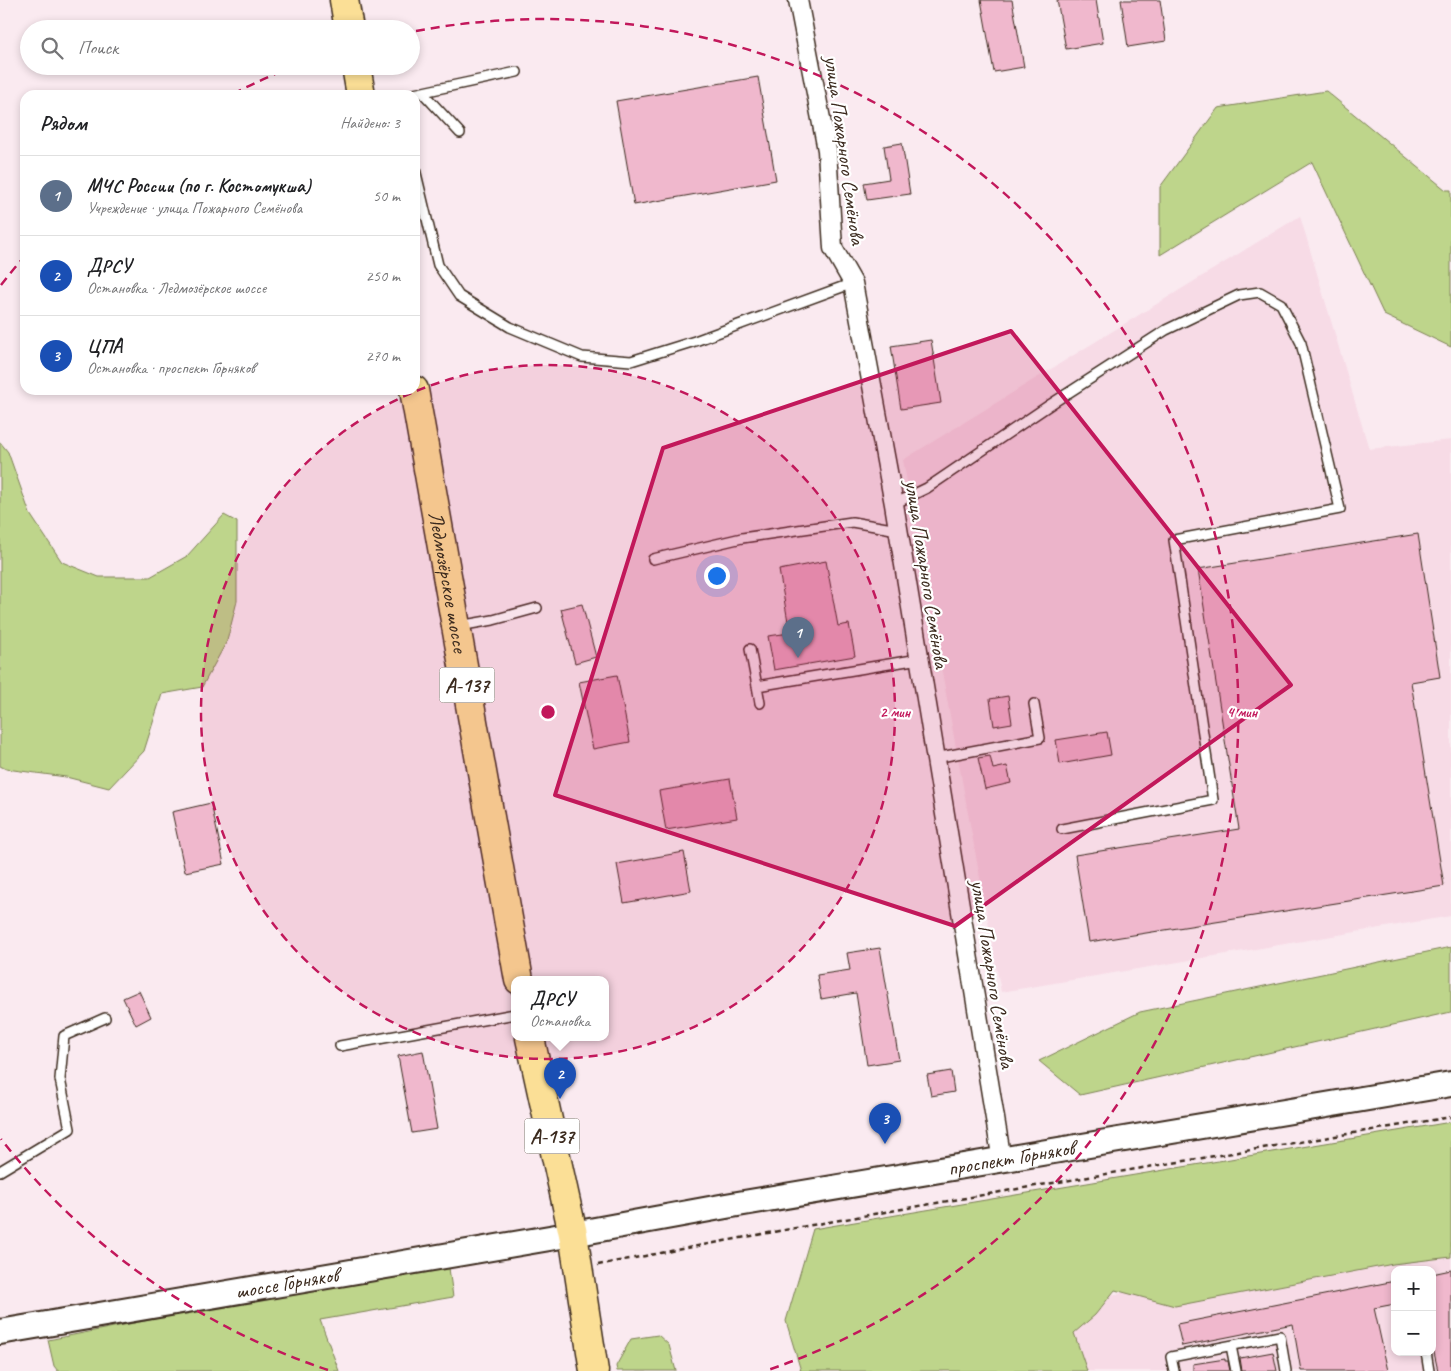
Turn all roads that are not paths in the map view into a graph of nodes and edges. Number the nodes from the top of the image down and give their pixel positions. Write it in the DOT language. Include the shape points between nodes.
graph roads {
  1 [pos="344,0"];
  2 [pos="798,0"];
  3 [pos="347,20"];
  4 [pos="517,72"];
  5 [pos="358,75"];
  6 [pos="360,90"];
  7 [pos="420,93"];
  8 [pos="423,93"];
  9 [pos="460,133"];
  10 [pos="420,190"];
  11 [pos="853,283"];
  12 [pos="415,395"];
  13 [pos="894,504"];
  14 [pos="898,530"];
  15 [pos="653,559"];
  16 [pos="537,608"];
  17 [pos="456,626"];
  18 [pos="750,648"];
  19 [pos="919,659"];
  20 [pos="757,686"];
  21 [pos="760,703"];
  22 [pos="1034,704"];
  23 [pos="935,758"];
  24 [pos="1062,829"];
  25 [pos="518,976"];
  26 [pos="511,1015"];
  27 [pos="105,1018"];
  28 [pos="531,1041"];
  29 [pos="340,1046"];
  30 [pos="1451,1084"];
  31 [pos="1002,1161"];
  32 [pos="0,1171"];
  33 [pos="573,1234"];
  34 [pos="0,1332"];
  35 [pos="1231,1346"];
  36 [pos="1427,1356"];
  37 [pos="594,1371"];
  38 [pos="1174,1371"];
  39 [pos="1236,1371"];
  40 [pos="1286,1371"];
  41 [pos="1429,1371"];
  1 -- 3 [label="main road"];
  2 -- 11 [label="street, улица Пожарного Семёнова" via="827,150 833,248"];
  4 -- 8 [label="lane"];
  5 -- 6 [label="main road"];
  7 -- 8 [label="lane"];
  8 -- 9 [label="lane"];
  10 -- 11 [label="lane" via="438,265 460,296 510,327 582,357 632,361"];
  11 -- 13 [label="street, улица Пожарного Семёнова"];
  12 -- 17 [label="main road, Ледмозёрское шоссе / А-137"];
  13 -- 14 [label="street, улица Пожарного Семёнова"];
  13 -- 24 [label="lane" via="927,488 1166,330 1239,295 1260,292 1281,304 1300,344 1340,510 1174,540 1213,800"];
  14 -- 15 [label="lane" via="852,522 742,538"];
  14 -- 19 [label="street, улица Пожарного Семёнова"];
  16 -- 17 [label="lane"];
  17 -- 25 [label="main road, Ледмозёрское шоссе / А-137"];
  18 -- 20 [label="lane"];
  19 -- 20 [label="lane"];
  19 -- 23 [label="street, улица Пожарного Семёнова"];
  20 -- 21 [label="lane"];
  22 -- 23 [label="lane" via="1040,738"];
  23 -- 31 [label="street, улица Пожарного Семёнова"];
  26 -- 29 [label="lane"];
  27 -- 32 [label="lane" via="64,1036 60,1079 70,1128"];
  28 -- 33 [label="main road, А-137"];
  30 -- 31 [label="main road, проспект Горняков"];
  31 -- 33 [label="main road, проспект Горняков"];
  33 -- 34 [label="main road, шоссе Горняков"];
  33 -- 37 [label="main road, А-137"];
  35 -- 38 [label="lane" via="1171,1357"];
  35 -- 39 [label="lane"];
  35 -- 40 [label="lane" via="1280,1336"];
  36 -- 41 [label="lane"];
}
